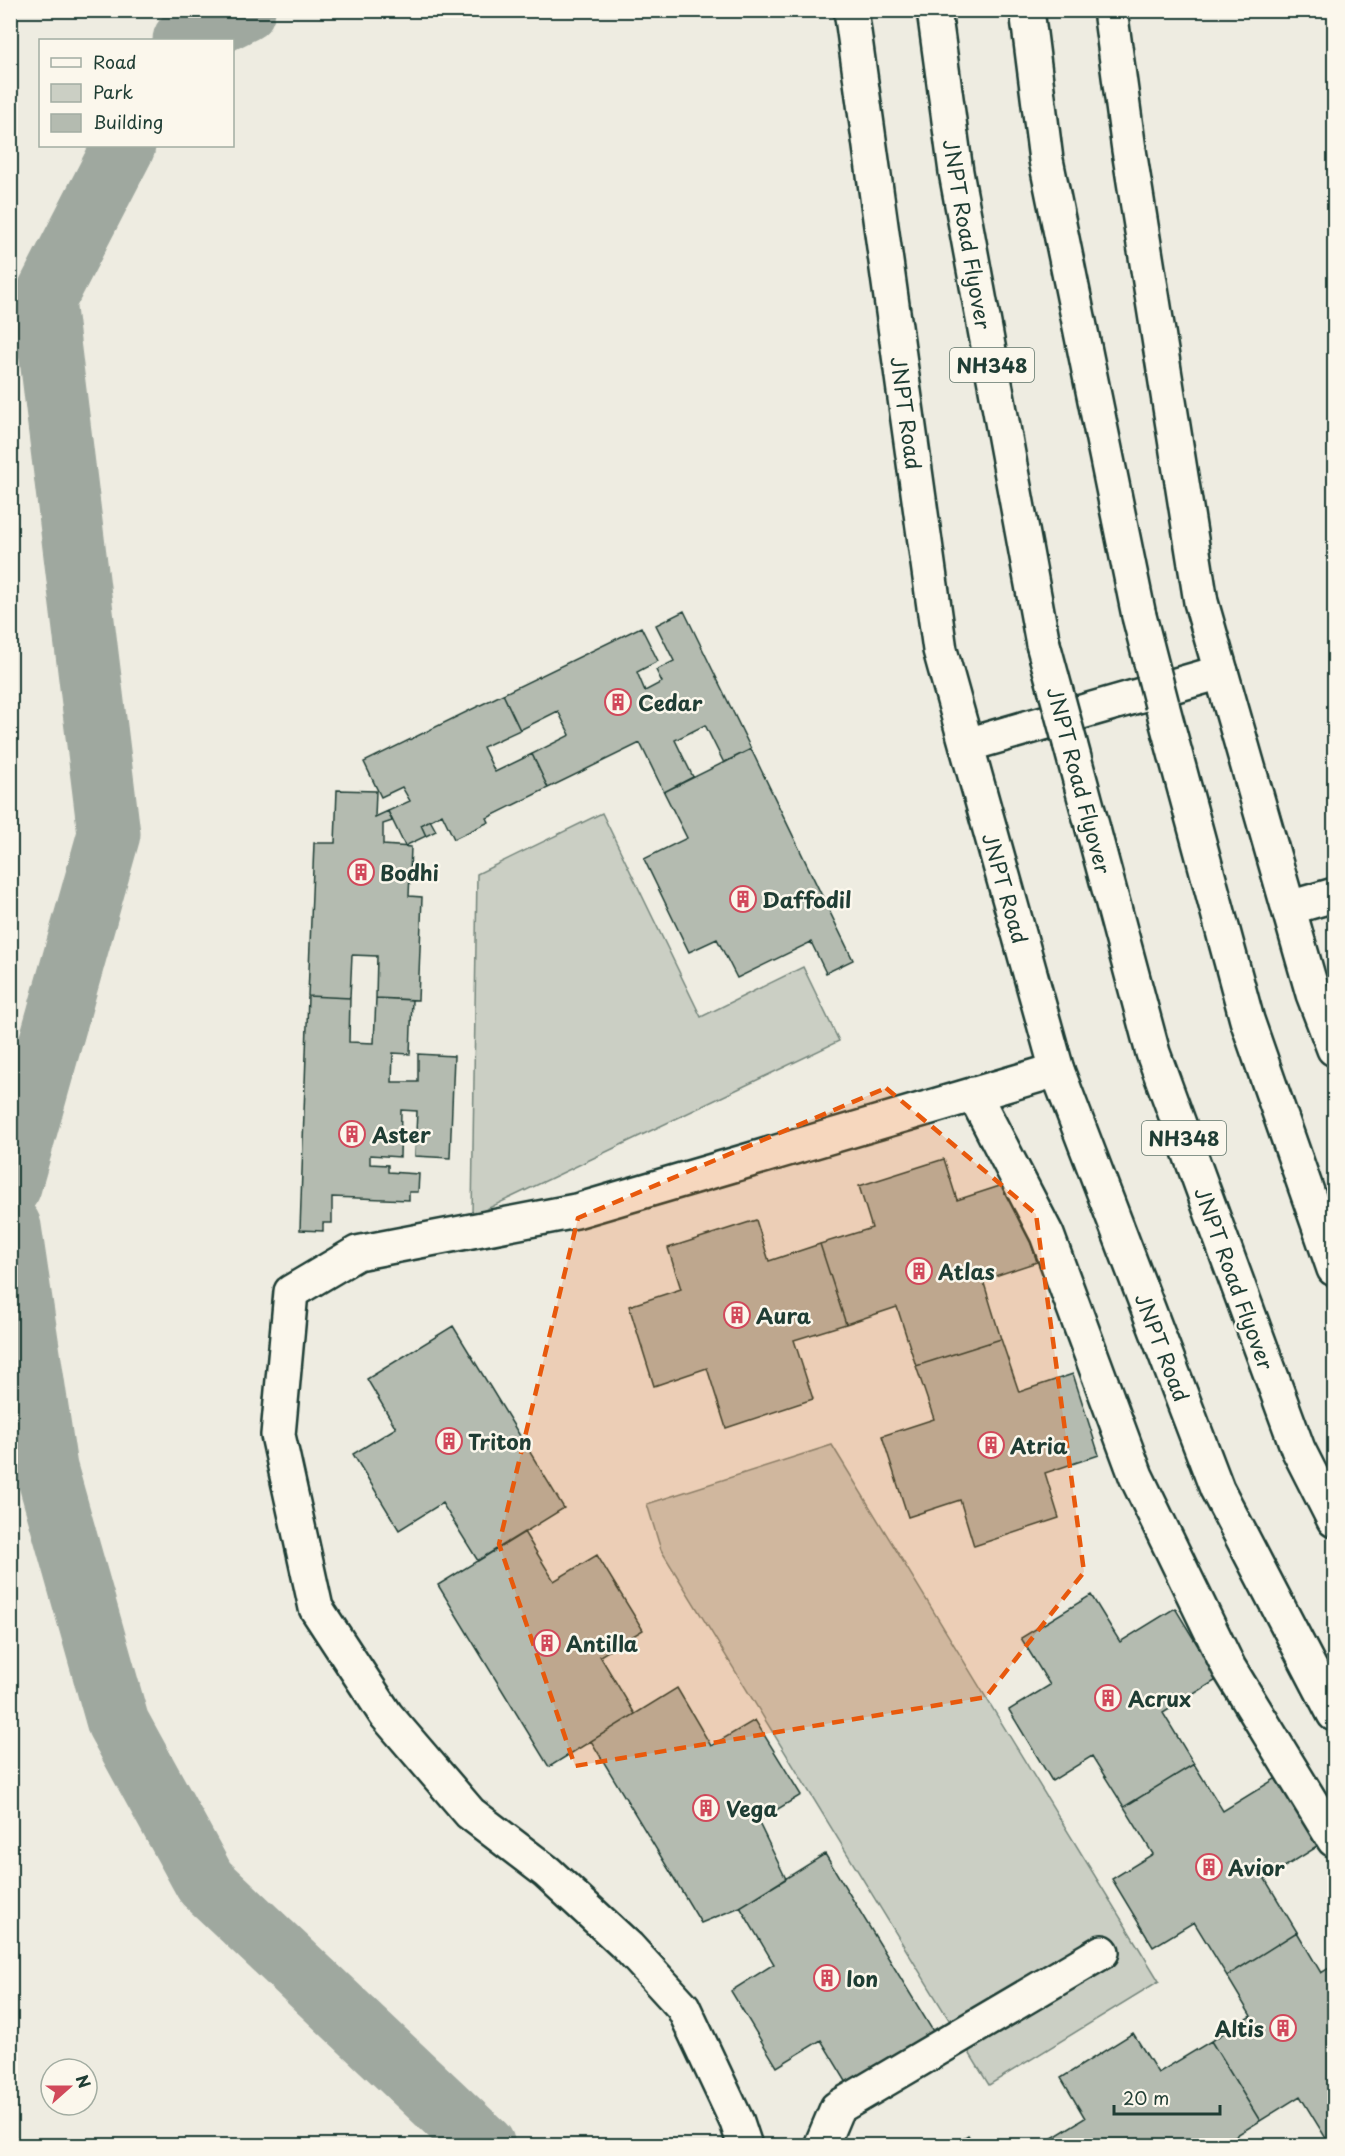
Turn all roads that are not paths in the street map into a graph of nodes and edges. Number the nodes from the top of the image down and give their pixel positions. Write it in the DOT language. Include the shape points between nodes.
graph roads {
  1 [pos="851,10"];
  2 [pos="934,10"];
  3 [pos="1027,10"];
  4 [pos="1110,10"];
  5 [pos="1221,672"];
  6 [pos="967,745"];
  7 [pos="1335,895"];
  8 [pos="1289,908"];
  9 [pos="1324,991"];
  10 [pos="1335,1049"];
  11 [pos="1057,1070"];
  12 [pos="974,1094"];
  13 [pos="1335,1269"];
  14 [pos="1335,1520"];
  15 [pos="1335,1714"];
  16 [pos="1335,1840"];
  17 [pos="1102,1952"];
  18 [pos="745,2145"];
  19 [pos="821,2145"];
  1 -- 6 [label="main road, JNPT Road" via="940,650"];
  2 -- 14 [label="main road, JNPT Road Flyover / NH348, bridge" via="956,172 1043,644 1153,1053 1298,1449"];
  3 -- 13 [label="main road, bridge" via="1046,160 1139,616 1247,1020"];
  4 -- 5 [label="main road" via="1201,602"];
  5 -- 6 [label="main road"];
  5 -- 8 [label="main road"];
  6 -- 11 [label="main road, JNPT Road"];
  7 -- 8 [label="main road"];
  8 -- 9 [label="main road"];
  9 -- 10 [label="main road"];
  11 -- 12 [label="main road"];
  11 -- 15 [label="main road, JNPT Road" via="1217,1489"];
  12 -- 16 [label="main road" via="1047,1235 1136,1476 1219,1647"];
  12 -- 18 [label="main road" via="576,1210 357,1253 291,1292 278,1435 316,1608 386,1715 470,1813 547,1872 628,1947 683,2007"];
  17 -- 19 [label="main road" via="837,2108"];
}
